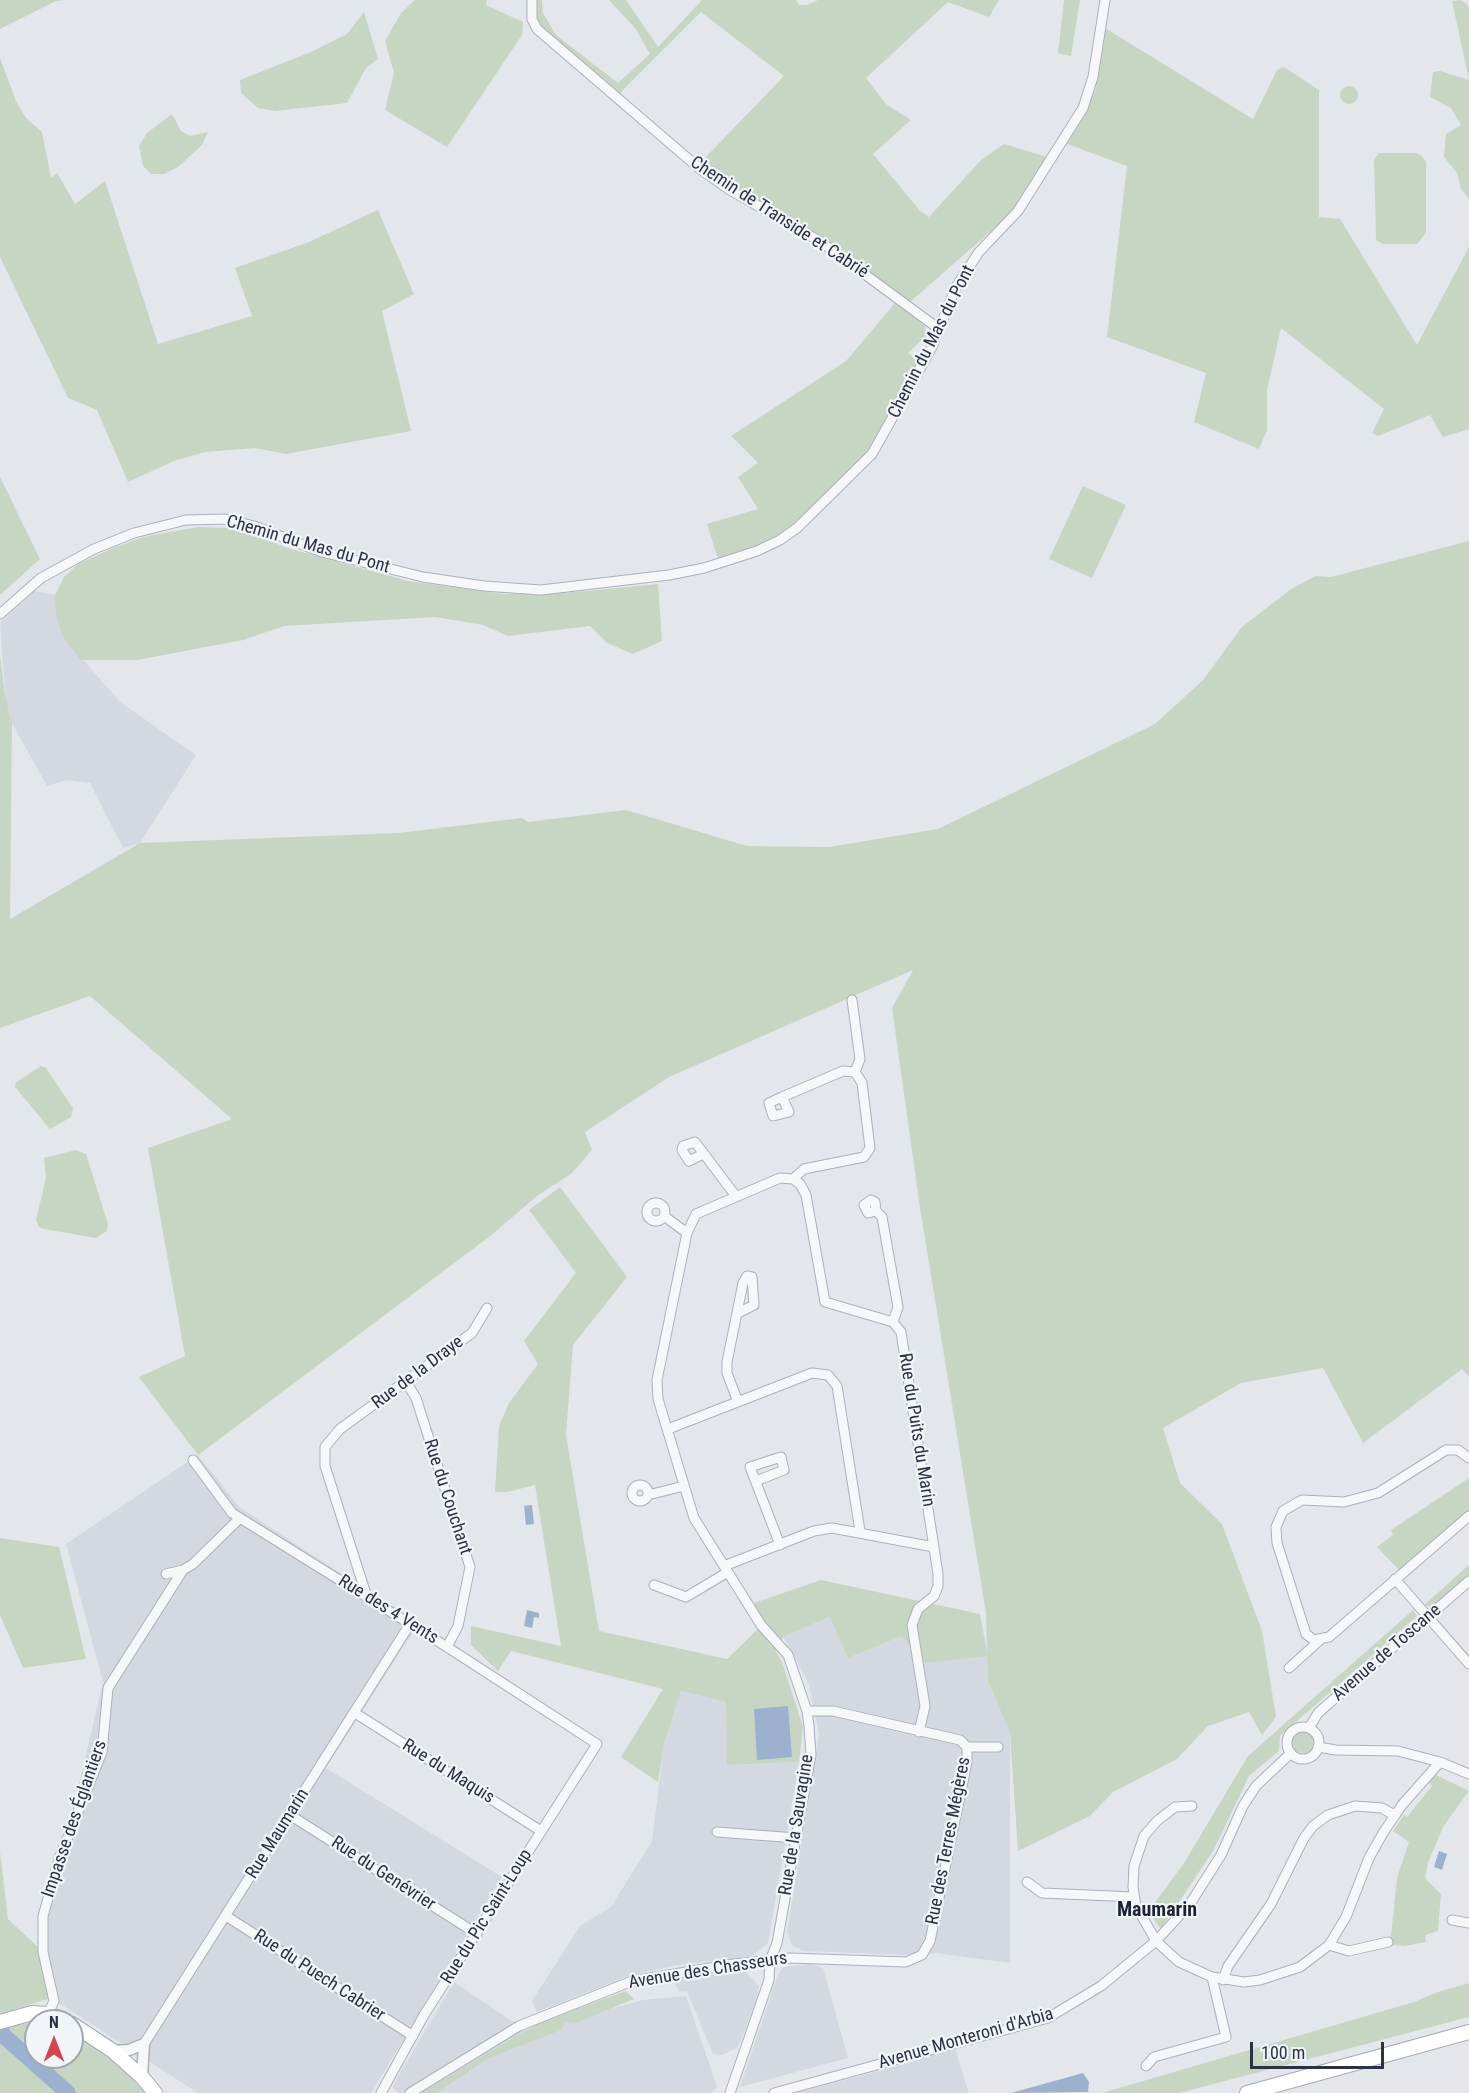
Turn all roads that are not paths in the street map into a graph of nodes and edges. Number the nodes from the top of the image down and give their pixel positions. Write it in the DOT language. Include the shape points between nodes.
graph roads {
  1 [pos="532,0"];
  2 [pos="1106,0"];
  3 [pos="939,329"];
  4 [pos="0,614"];
  5 [pos="852,1000"];
  6 [pos="855,1072"];
  7 [pos="782,1097"];
  8 [pos="703,1154"];
  9 [pos="793,1179"];
  10 [pos="735,1195"];
  11 [pos="876,1211"];
  12 [pos="664,1216"];
  13 [pos="687,1233"];
  14 [pos="487,1308"];
  15 [pos="738,1313"];
  16 [pos="893,1322"];
  17 [pos="406,1382"];
  18 [pos="738,1402"];
  19 [pos="668,1429"];
  20 [pos="1469,1458"];
  21 [pos="193,1460"];
  22 [pos="756,1481"];
  23 [pos="684,1486"];
  24 [pos="648,1495"];
  25 [pos="1469,1516"];
  26 [pos="240,1518"];
  27 [pos="860,1531"];
  28 [pos="780,1545"];
  29 [pos="934,1547"];
  30 [pos="726,1569"];
  31 [pos="183,1570"];
  32 [pos="166,1574"];
  33 [pos="1395,1579"];
  34 [pos="1469,1581"];
  35 [pos="654,1585"];
  36 [pos="368,1597"];
  37 [pos="1428,1617"];
  38 [pos="410,1624"];
  39 [pos="1320,1640"];
  40 [pos="447,1647"];
  41 [pos="1469,1664"];
  42 [pos="1289,1668"];
  43 [pos="807,1711"];
  44 [pos="355,1713"];
  45 [pos="1309,1728"];
  46 [pos="920,1732"];
  47 [pos="597,1744"];
  48 [pos="966,1747"];
  49 [pos="998,1747"];
  50 [pos="1318,1747"];
  51 [pos="1291,1753"];
  52 [pos="1440,1762"];
  53 [pos="1469,1774"];
  54 [pos="1192,1806"];
  55 [pos="290,1815"];
  56 [pos="1394,1815"];
  57 [pos="541,1831"];
  58 [pos="717,1832"];
  59 [pos="796,1838"];
  60 [pos="1027,1882"];
  61 [pos="1134,1897"];
  62 [pos="226,1916"];
  63 [pos="1452,1920"];
  64 [pos="1469,1923"];
  65 [pos="477,1934"];
  66 [pos="1156,1941"];
  67 [pos="1388,1942"];
  68 [pos="1329,1945"];
  69 [pos="922,1955"];
  70 [pos="770,1961"];
  71 [pos="1212,1977"];
  72 [pos="1223,1980"];
  73 [pos="50,2009"];
  74 [pos="24,2015"];
  75 [pos="0,2022"];
  76 [pos="84,2032"];
  77 [pos="1469,2032"];
  78 [pos="413,2036"];
  79 [pos="144,2044"];
  80 [pos="113,2051"];
  81 [pos="1146,2066"];
  82 [pos="142,2077"];
  83 [pos="155,2093"];
  84 [pos="381,2093"];
  85 [pos="410,2093"];
  86 [pos="730,2093"];
  87 [pos="774,2093"];
  88 [pos="1246,2093"];
  1 -- 3 [label="street, Chemin de Transide et Cabrié" via="532,19 537,30 700,169 821,242"];
  2 -- 3 [label="street, Chemin du Mas du Pont" via="1093,77 1083,108 1018,211 979,252 956,287"];
  3 -- 4 [label="street, Chemin du Mas du Pont" via="872,454 797,528 757,552 669,575 553,589 484,586 423,577 322,552 225,519 186,520 134,533 94,549 50,572"];
  5 -- 6 [label="street" via="860,1059"];
  6 -- 7 [label="street" via="843,1071"];
  6 -- 9 [label="street" via="862,1083 871,1142 868,1153 858,1159 804,1169"];
  8 -- 10 [label="street"];
  9 -- 10 [label="street" via="780,1178"];
  9 -- 16 [label="street" via="806,1195 825,1302"];
  10 -- 13 [label="street" via="696,1214"];
  11 -- 16 [label="street" via="882,1216 898,1307"];
  12 -- 13 [label="street"];
  13 -- 19 [label="street, Rue de la Sauvagine" via="657,1380"];
  14 -- 17 [label="street, Rue de la Draye" via="472,1333"];
  15 -- 18 [label="street" via="726,1368"];
  16 -- 29 [label="street, Rue du Puits du Marin" via="901,1332"];
  17 -- 36 [label="street, Rue de la Draye" via="340,1429 325,1447 325,1466"];
  17 -- 40 [label="street, Rue du Couchant" via="416,1398 470,1567 458,1626"];
  18 -- 19 [label="street"];
  18 -- 27 [label="street" via="812,1373 835,1380"];
  19 -- 23 [label="street, Rue de la Sauvagine"];
  20 -- 39 [label="street" via="1458,1450 1446,1450 1378,1493 1344,1502 1302,1500 1283,1511 1276,1527 1277,1543 1305,1634"];
  21 -- 26 [label="street, Rue des 4 Vents" via="232,1513"];
  22 -- 28 [label="street"];
  23 -- 24 [label="street"];
  23 -- 30 [label="street, Rue de la Sauvagine" via="694,1518"];
  25 -- 33 [label="street"];
  26 -- 31 [label="street, Impasse des Églantiers"];
  26 -- 36 [label="street, Rue des 4 Vents"];
  27 -- 28 [label="street" via="823,1530"];
  27 -- 29 [label="street"];
  28 -- 30 [label="street"];
  29 -- 46 [label="street, Rue du Puits du Marin" via="938,1586 931,1599 918,1609 912,1625 925,1706"];
  30 -- 35 [label="street" via="686,1597"];
  30 -- 43 [label="street, Rue de la Sauvagine" via="761,1625 788,1655"];
  31 -- 32 [label="street, Impasse des Églantiers"];
  31 -- 73 [label="street, Impasse des Églantiers" via="108,1688 102,1752 59,1859 43,1916 43,1952 54,2001"];
  33 -- 37 [label="street"];
  33 -- 39 [label="street" via="1329,1637"];
  34 -- 37 [label="street, Avenue de Toscane"];
  36 -- 38 [label="street, Rue des 4 Vents"];
  37 -- 41 [label="street"];
  37 -- 45 [label="street, Avenue de Toscane" via="1318,1713"];
  38 -- 40 [label="street, Rue des 4 Vents"];
  38 -- 44 [label="street, Rue Maumarin"];
  39 -- 42 [label="street"];
  40 -- 47 [label="street, Rue des 4 Vents"];
  43 -- 46 [label="street, Rue des Terres Mégères" via="833,1711"];
  43 -- 59 [label="street, Rue de la Sauvagine" via="811,1755"];
  44 -- 55 [label="street, Rue Maumarin"];
  44 -- 57 [label="street, Rue du Maquis"];
  45 -- 50 [label="street" via="1316,1734"];
  45 -- 51 [label="street" via="1290,1733 1287,1743"];
  46 -- 48 [label="street, Rue des Terres Mégères" via="960,1740"];
  47 -- 57 [label="street, Rue du Pic Saint-Loup"];
  48 -- 49 [label="street"];
  48 -- 69 [label="street, Rue des Terres Mégères" via="967,1762 930,1941"];
  50 -- 51 [label="street" via="1306,1758"];
  50 -- 52 [label="street" via="1398,1751"];
  51 -- 66 [label="street, Avenue Monteroni d'Arbia" via="1256,1786 1190,1904"];
  52 -- 53 [label="street"];
  52 -- 56 [label="street"];
  54 -- 61 [label="street" via="1175,1807 1144,1836 1134,1866"];
  55 -- 62 [label="street, Rue Maumarin"];
  55 -- 65 [label="street, Rue du Genévrier"];
  56 -- 68 [label="street" via="1369,1858 1346,1917"];
  56 -- 72 [label="street" via="1382,1808 1355,1806 1328,1815 1313,1826 1271,1904 1228,1966"];
  57 -- 65 [label="street, Rue du Pic Saint-Loup"];
  58 -- 59 [label="street"];
  59 -- 70 [label="street, Rue de la Sauvagine" via="777,1943"];
  60 -- 61 [label="street" via="1042,1893"];
  61 -- 66 [label="street" via="1141,1918"];
  62 -- 78 [label="street, Rue du Puech Cabrier"];
  62 -- 79 [label="street, Rue Maumarin"];
  63 -- 64 [label="street"];
  65 -- 78 [label="street, Rue du Pic Saint-Loup"];
  66 -- 71 [label="street" via="1179,1962"];
  66 -- 87 [label="street, Avenue Monteroni d'Arbia" via="1101,1986 1048,2018"];
  67 -- 68 [label="street" via="1349,1951"];
  68 -- 72 [label="street" via="1300,1967 1275,1977 1244,1982"];
  69 -- 70 [label="street, Avenue des Chasseurs" via="906,1962 797,1958"];
  70 -- 85 [label="street, Avenue des Chasseurs" via="616,1985 519,2026"];
  70 -- 86 [label="street, Rue de la Sauvagine" via="770,1980"];
  71 -- 72 [label="street"];
  71 -- 81 [label="street" via="1226,2037 1154,2057"];
  74 -- 75 [label="main road"];
  76 -- 80 [label="main road"];
  77 -- 88 [label="main road"];
  78 -- 84 [label="street, Rue du Pic Saint-Loup"];
  79 -- 80 [label="street"];
  79 -- 82 [label="street"];
  80 -- 82 [label="main road"];
  82 -- 83 [label="main road"];
}
